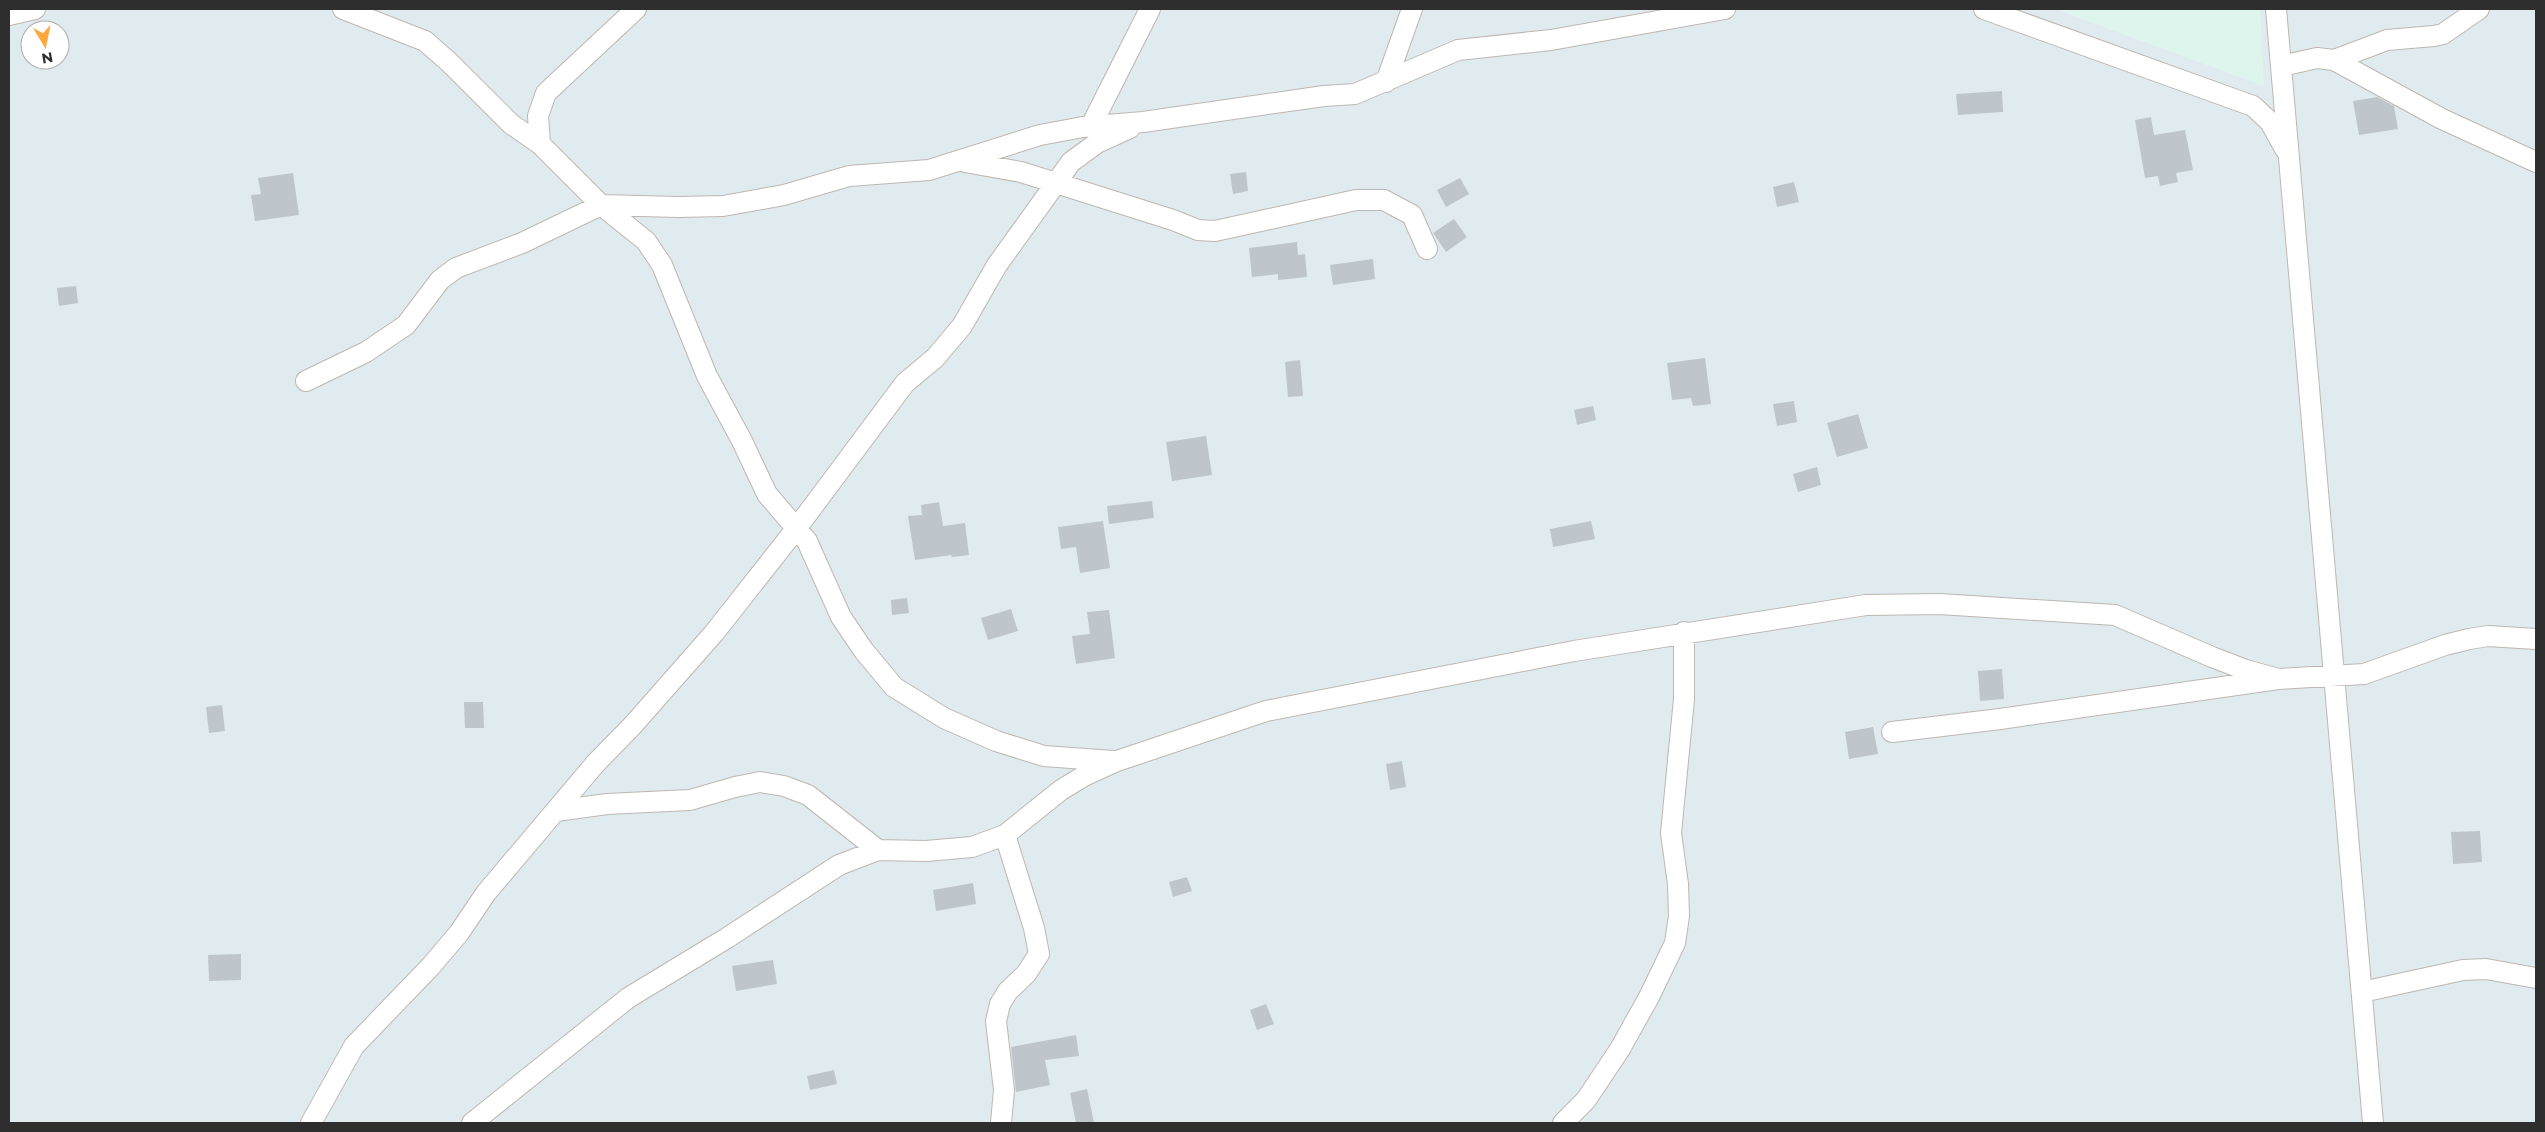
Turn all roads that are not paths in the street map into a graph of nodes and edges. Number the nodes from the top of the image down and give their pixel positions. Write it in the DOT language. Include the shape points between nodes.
graph roads {
  1 [pos="35,9"];
  2 [pos="343,9"];
  3 [pos="636,9"];
  4 [pos="1150,9"];
  5 [pos="1412,9"];
  6 [pos="1725,9"];
  7 [pos="1984,9"];
  8 [pos="2276,9"];
  9 [pos="2479,9"];
  10 [pos="9,15"];
  11 [pos="2334,60"];
  12 [pos="2281,74"];
  13 [pos="1386,82"];
  14 [pos="2253,106"];
  15 [pos="1143,122"];
  16 [pos="1092,126"];
  17 [pos="540,144"];
  18 [pos="2288,154"];
  19 [pos="960,161"];
  20 [pos="2536,162"];
  21 [pos="1056,182"];
  22 [pos="601,205"];
  23 [pos="1427,249"];
  24 [pos="306,381"];
  25 [pos="796,529"];
  26 [pos="1684,632"];
  27 [pos="2536,639"];
  28 [pos="2364,674"];
  29 [pos="2334,675"];
  30 [pos="2278,679"];
  31 [pos="2337,712"];
  32 [pos="1892,732"];
  33 [pos="1117,761"];
  34 [pos="556,811"];
  35 [pos="1005,834"];
  36 [pos="878,850"];
  37 [pos="2536,978"];
  38 [pos="2362,992"];
  39 [pos="311,1123"];
  40 [pos="472,1123"];
  41 [pos="1001,1123"];
  42 [pos="1563,1123"];
  43 [pos="2373,1123"];
  1 -- 10 [label="street"];
  2 -- 17 [label="street" via="425,41 511,124"];
  3 -- 17 [label="street" via="546,93 538,116"];
  4 -- 16 [label="street"];
  5 -- 13 [label="street"];
  6 -- 13 [label="street" via="1551,40 1458,50"];
  7 -- 14 [label="street"];
  8 -- 12 [label="street"];
  9 -- 11 [label="street" via="2443,34 2387,40"];
  11 -- 12 [label="street" via="2317,58"];
  11 -- 20 [label="street" via="2442,119"];
  12 -- 14 [label="street" via="2279,91 2272,98"];
  12 -- 18 [label="street"];
  13 -- 15 [label="street" via="1355,94"];
  14 -- 18 [label="street" via="2270,122"];
  15 -- 16 [label="street"];
  15 -- 21 [label="street" via="1097,143 1071,162"];
  16 -- 19 [label="street" via="1040,135"];
  17 -- 22 [label="street"];
  18 -- 29 [label="street"];
  19 -- 21 [label="street"];
  19 -- 22 [label="street" via="929,170 849,176 784,195 723,206"];
  21 -- 23 [label="street" via="1198,230 1215,231 1356,200 1384,200 1412,215"];
  21 -- 25 [label="street" via="997,265 962,326 935,358 905,383"];
  22 -- 24 [label="street" via="456,268 440,280 406,325 366,352"];
  22 -- 25 [label="street" via="646,241 662,265 707,376 767,494"];
  25 -- 33 [label="street" via="807,541 841,617 894,687 944,718 1044,756"];
  25 -- 34 [label="street" via="714,633"];
  26 -- 30 [label="street" via="1866,605 1939,604 2115,615 2212,657"];
  26 -- 33 [label="street" via="1266,711"];
  26 -- 42 [label="street" via="1684,699 1670,833 1678,884 1679,916 1675,943 1650,998 1620,1049 1586,1100"];
  27 -- 28 [label="street" via="2488,636 2469,639"];
  28 -- 29 [label="street"];
  28 -- 31 [label="street" via="2343,699"];
  29 -- 30 [label="street"];
  29 -- 31 [label="street"];
  30 -- 32 [label="street" via="2000,720"];
  31 -- 38 [label="street"];
  33 -- 35 [label="street" via="1062,790"];
  34 -- 36 [label="street" via="607,804 690,800 760,782 808,795"];
  34 -- 39 [label="street" via="486,893 459,933 431,966 354,1046"];
  35 -- 36 [label="street" via="972,847 926,851"];
  35 -- 41 [label="street" via="1039,954 1026,974 1008,991 1000,1004 996,1021 1004,1090"];
  36 -- 40 [label="street" via="839,865 628,998"];
  37 -- 38 [label="street" via="2486,969 2463,970"];
  38 -- 43 [label="street"];
}
